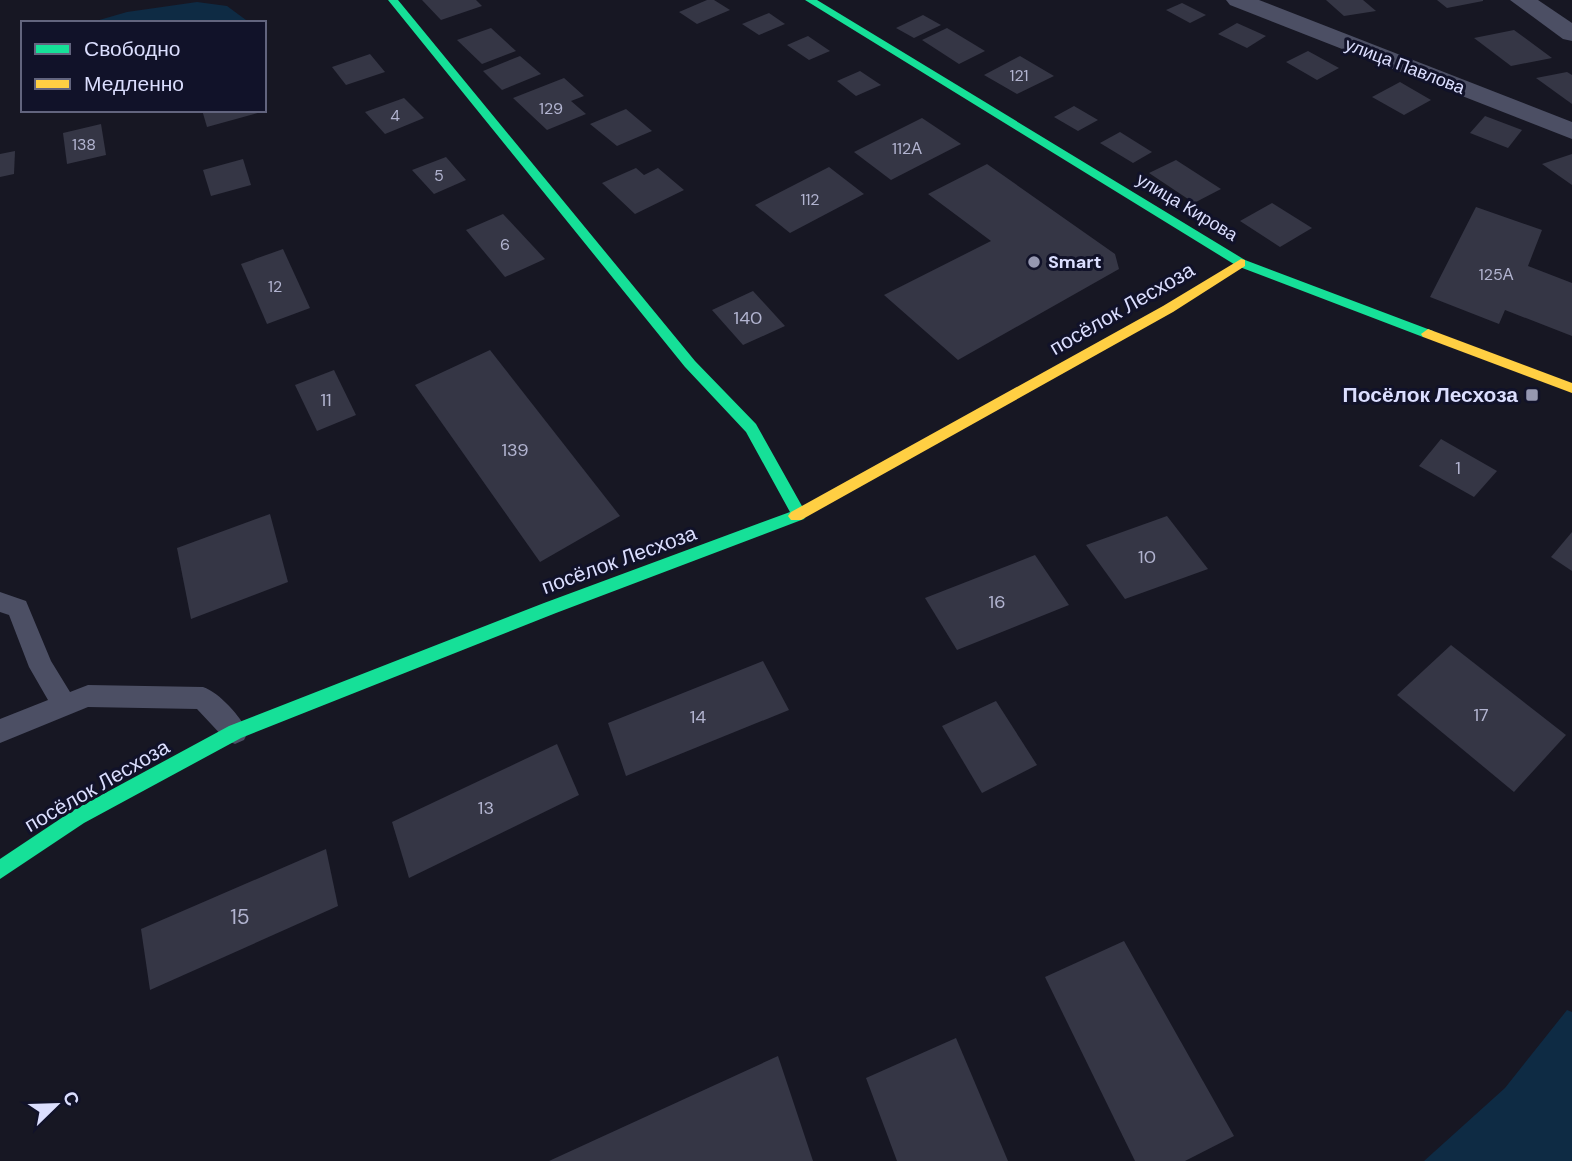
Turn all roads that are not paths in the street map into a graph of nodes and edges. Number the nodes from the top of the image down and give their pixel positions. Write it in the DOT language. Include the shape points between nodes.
graph roads {
  1 [pos="393,0"];
  2 [pos="810,0"];
  3 [pos="1238,0"];
  4 [pos="1522,0"];
  5 [pos="1572,34"];
  6 [pos="1572,131"];
  7 [pos="1241,263"];
  8 [pos="1572,388"];
  9 [pos="799,515"];
  10 [pos="0,602"];
  11 [pos="64,705"];
  12 [pos="0,731"];
  13 [pos="235,733"];
  14 [pos="0,870"];
  1 -- 9 [label="street" via="690,364 751,428"];
  2 -- 7 [label="street, улица Кирова"];
  3 -- 6 [label="street, улица Павлова"];
  4 -- 5 [label="street"];
  7 -- 8 [label="street, улица Кирова"];
  7 -- 9 [label="street, посёлок Лесхоза" via="1168,309"];
  9 -- 13 [label="street, посёлок Лесхоза"];
  10 -- 11 [label="lane" via="18,608 41,667"];
  11 -- 12 [label="lane"];
  11 -- 13 [label="lane" via="88,696 203,698"];
  13 -- 14 [label="street, посёлок Лесхоза" via="78,817"];
}
